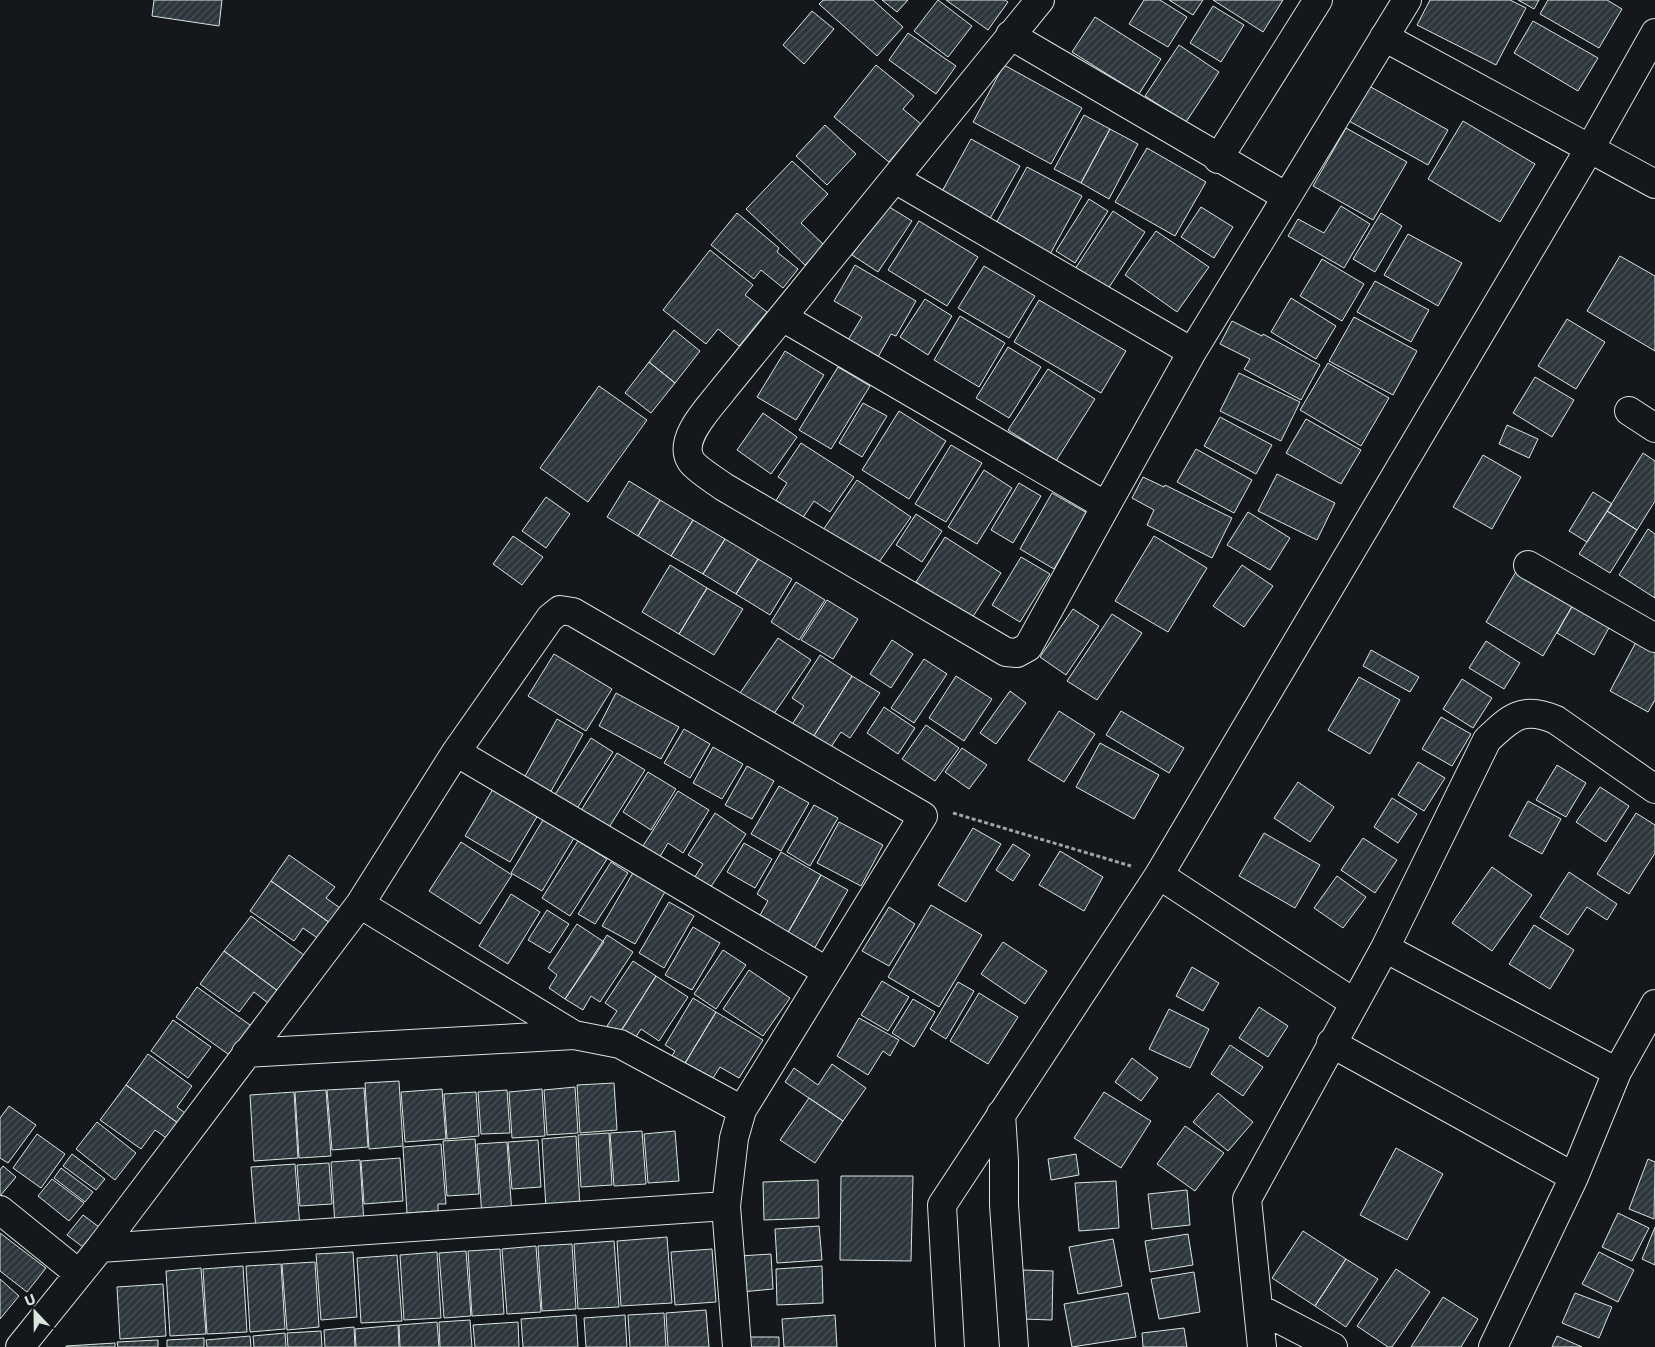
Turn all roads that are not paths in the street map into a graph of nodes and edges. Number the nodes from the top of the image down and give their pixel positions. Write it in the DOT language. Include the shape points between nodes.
graph roads {
  1 [pos="1040,0"];
  2 [pos="1318,0"];
  3 [pos="1407,0"];
  4 [pos="1655,33"];
  5 [pos="1010,35"];
  6 [pos="1384,36"];
  7 [pos="1589,149"];
  8 [pos="1218,159"];
  9 [pos="895,179"];
  10 [pos="1655,184"];
  11 [pos="1285,196"];
  12 [pos="784,318"];
  13 [pos="1192,352"];
  14 [pos="1629,411"];
  15 [pos="1655,428"];
  16 [pos="1106,506"];
  17 [pos="1528,565"];
  18 [pos="1655,638"];
  19 [pos="456,752"];
  20 [pos="1655,789"];
  21 [pos="1159,875"];
  22 [pos="360,904"];
  23 [pos="1385,948"];
  24 [pos="826,972"];
  25 [pos="1354,1002"];
  26 [pos="1655,1004"];
  27 [pos="574,1035"];
  28 [pos="1331,1043"];
  29 [pos="246,1053"];
  30 [pos="1617,1072"];
  31 [pos="742,1110"];
  32 [pos="1001,1114"];
  33 [pos="1574,1177"];
  34 [pos="726,1206"];
  35 [pos="0,1210"];
  36 [pos="100,1248"];
  37 [pos="78,1273"];
  38 [pos="1258,1308"];
  39 [pos="20,1347"];
  40 [pos="737,1347"];
  41 [pos="950,1347"];
  42 [pos="1014,1347"];
  43 [pos="1262,1347"];
  44 [pos="1333,1347"];
  45 [pos="1493,1347"];
  1 -- 5 [label="street"];
  2 -- 8 [label="street"];
  3 -- 6 [label="street"];
  4 -- 7 [label="street"];
  5 -- 8 [label="street"];
  5 -- 9 [label="street"];
  6 -- 7 [label="street"];
  6 -- 11 [label="street"];
  7 -- 10 [label="street"];
  7 -- 21 [label="street"];
  8 -- 11 [label="street"];
  9 -- 12 [label="street"];
  9 -- 13 [label="street"];
  11 -- 13 [label="street"];
  12 -- 16 [label="street"];
  12 -- 16 [label="street" via="692,431 687,446 691,461 797,532 1006,652 1018,652 1028,647"];
  13 -- 16 [label="street"];
  14 -- 15 [label="street"];
  17 -- 18 [label="street"];
  19 -- 22 [label="street"];
  19 -- 24 [label="street"];
  19 -- 24 [label="street" via="550,618 560,610 572,612 923,816"];
  20 -- 23 [label="street" via="1541,713 1522,714 1506,722 1487,740"];
  21 -- 25 [label="street"];
  21 -- 32 [label="street"];
  22 -- 27 [label="street"];
  22 -- 29 [label="street"];
  23 -- 25 [label="street"];
  23 -- 30 [label="street"];
  24 -- 31 [label="street"];
  25 -- 28 [label="street"];
  26 -- 30 [label="street"];
  27 -- 29 [label="street"];
  27 -- 31 [label="street" via="620,1044"];
  28 -- 33 [label="street"];
  28 -- 38 [label="street" via="1247,1199"];
  29 -- 36 [label="street"];
  30 -- 33 [label="street"];
  31 -- 34 [label="street" via="734,1138"];
  32 -- 41 [label="street" via="942,1205"];
  32 -- 42 [label="street"];
  33 -- 45 [label="street"];
  34 -- 36 [label="street"];
  34 -- 40 [label="street"];
  35 -- 37 [label="street"];
  36 -- 37 [label="street"];
  37 -- 39 [label="street"];
  38 -- 43 [label="street"];
  38 -- 44 [label="street"];
}
